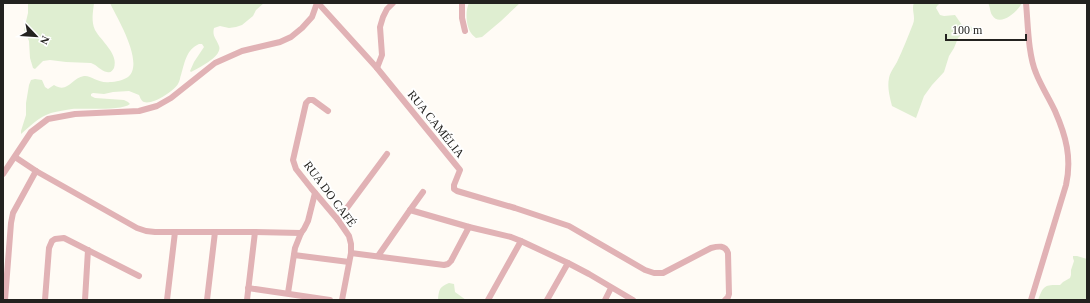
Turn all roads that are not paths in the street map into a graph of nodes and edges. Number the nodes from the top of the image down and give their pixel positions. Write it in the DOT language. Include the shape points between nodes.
graph roads {
  1 [pos="317,3"];
  2 [pos="393,3"];
  3 [pos="462,3"];
  4 [pos="1026,3"];
  5 [pos="465,31"];
  6 [pos="377,68"];
  7 [pos="328,111"];
  8 [pos="387,154"];
  9 [pos="14,157"];
  10 [pos="36,172"];
  11 [pos="3,174"];
  12 [pos="423,192"];
  13 [pos="315,193"];
  14 [pos="410,210"];
  15 [pos="338,220"];
  16 [pos="469,227"];
  17 [pos="175,232"];
  18 [pos="215,232"];
  19 [pos="255,232"];
  20 [pos="301,233"];
  21 [pos="521,241"];
  22 [pos="88,250"];
  23 [pos="351,253"];
  24 [pos="294,255"];
  25 [pos="378,256"];
  26 [pos="349,262"];
  27 [pos="568,262"];
  28 [pos="139,276"];
  29 [pos="248,288"];
  30 [pos="611,288"];
  31 [pos="288,293"];
  32 [pos="5,300"];
  33 [pos="45,300"];
  34 [pos="85,300"];
  35 [pos="167,300"];
  36 [pos="207,300"];
  37 [pos="247,300"];
  38 [pos="330,300"];
  39 [pos="342,300"];
  40 [pos="488,300"];
  41 [pos="547,300"];
  42 [pos="605,300"];
  43 [pos="633,300"];
  44 [pos="725,300"];
  45 [pos="1031,300"];
  1 -- 6 [label="street, RUA CAMÉLIA"];
  1 -- 9 [label="street" via="312,16 291,38 242,51 215,62 171,98 157,106 140,111 75,114 48,119 31,132"];
  2 -- 6 [label="street" via="387,9 380,27 382,55"];
  3 -- 5 [label="street"];
  4 -- 45 [label="street" via="1035,73 1055,111 1066,140 1069,158 1066,186"];
  6 -- 44 [label="street, RUA CAMÉLIA" via="460,170 454,189 569,226 654,273 663,273 712,248 724,247 728,253 729,294"];
  7 -- 13 [label="street, RUA DO CAFÉ" via="313,100 306,103 293,160 296,169"];
  8 -- 15 [label="street"];
  9 -- 10 [label="street"];
  9 -- 11 [label="street"];
  10 -- 17 [label="street" via="137,228 155,232"];
  10 -- 32 [label="street" via="13,213"];
  12 -- 14 [label="street"];
  13 -- 15 [label="street, RUA DO CAFÉ"];
  13 -- 20 [label="street" via="308,221"];
  14 -- 16 [label="street"];
  14 -- 25 [label="street"];
  15 -- 23 [label="street, RUA DO CAFÉ" via="349,236"];
  16 -- 21 [label="street"];
  16 -- 25 [label="street" via="448,264"];
  17 -- 18 [label="street"];
  17 -- 35 [label="street"];
  18 -- 19 [label="street"];
  18 -- 36 [label="street"];
  19 -- 20 [label="street"];
  19 -- 29 [label="street"];
  20 -- 24 [label="street"];
  21 -- 27 [label="street"];
  21 -- 40 [label="street"];
  22 -- 28 [label="street"];
  22 -- 33 [label="street" via="61,237 52,241 49,248"];
  22 -- 34 [label="street"];
  23 -- 25 [label="street"];
  23 -- 26 [label="street, RUA DO CAFÉ"];
  24 -- 26 [label="street"];
  24 -- 31 [label="street"];
  26 -- 39 [label="street, RUA DO CAFÉ"];
  27 -- 30 [label="street"];
  27 -- 41 [label="street"];
  29 -- 31 [label="street"];
  29 -- 37 [label="street"];
  30 -- 42 [label="street"];
  30 -- 43 [label="street"];
  31 -- 38 [label="street"];
}
